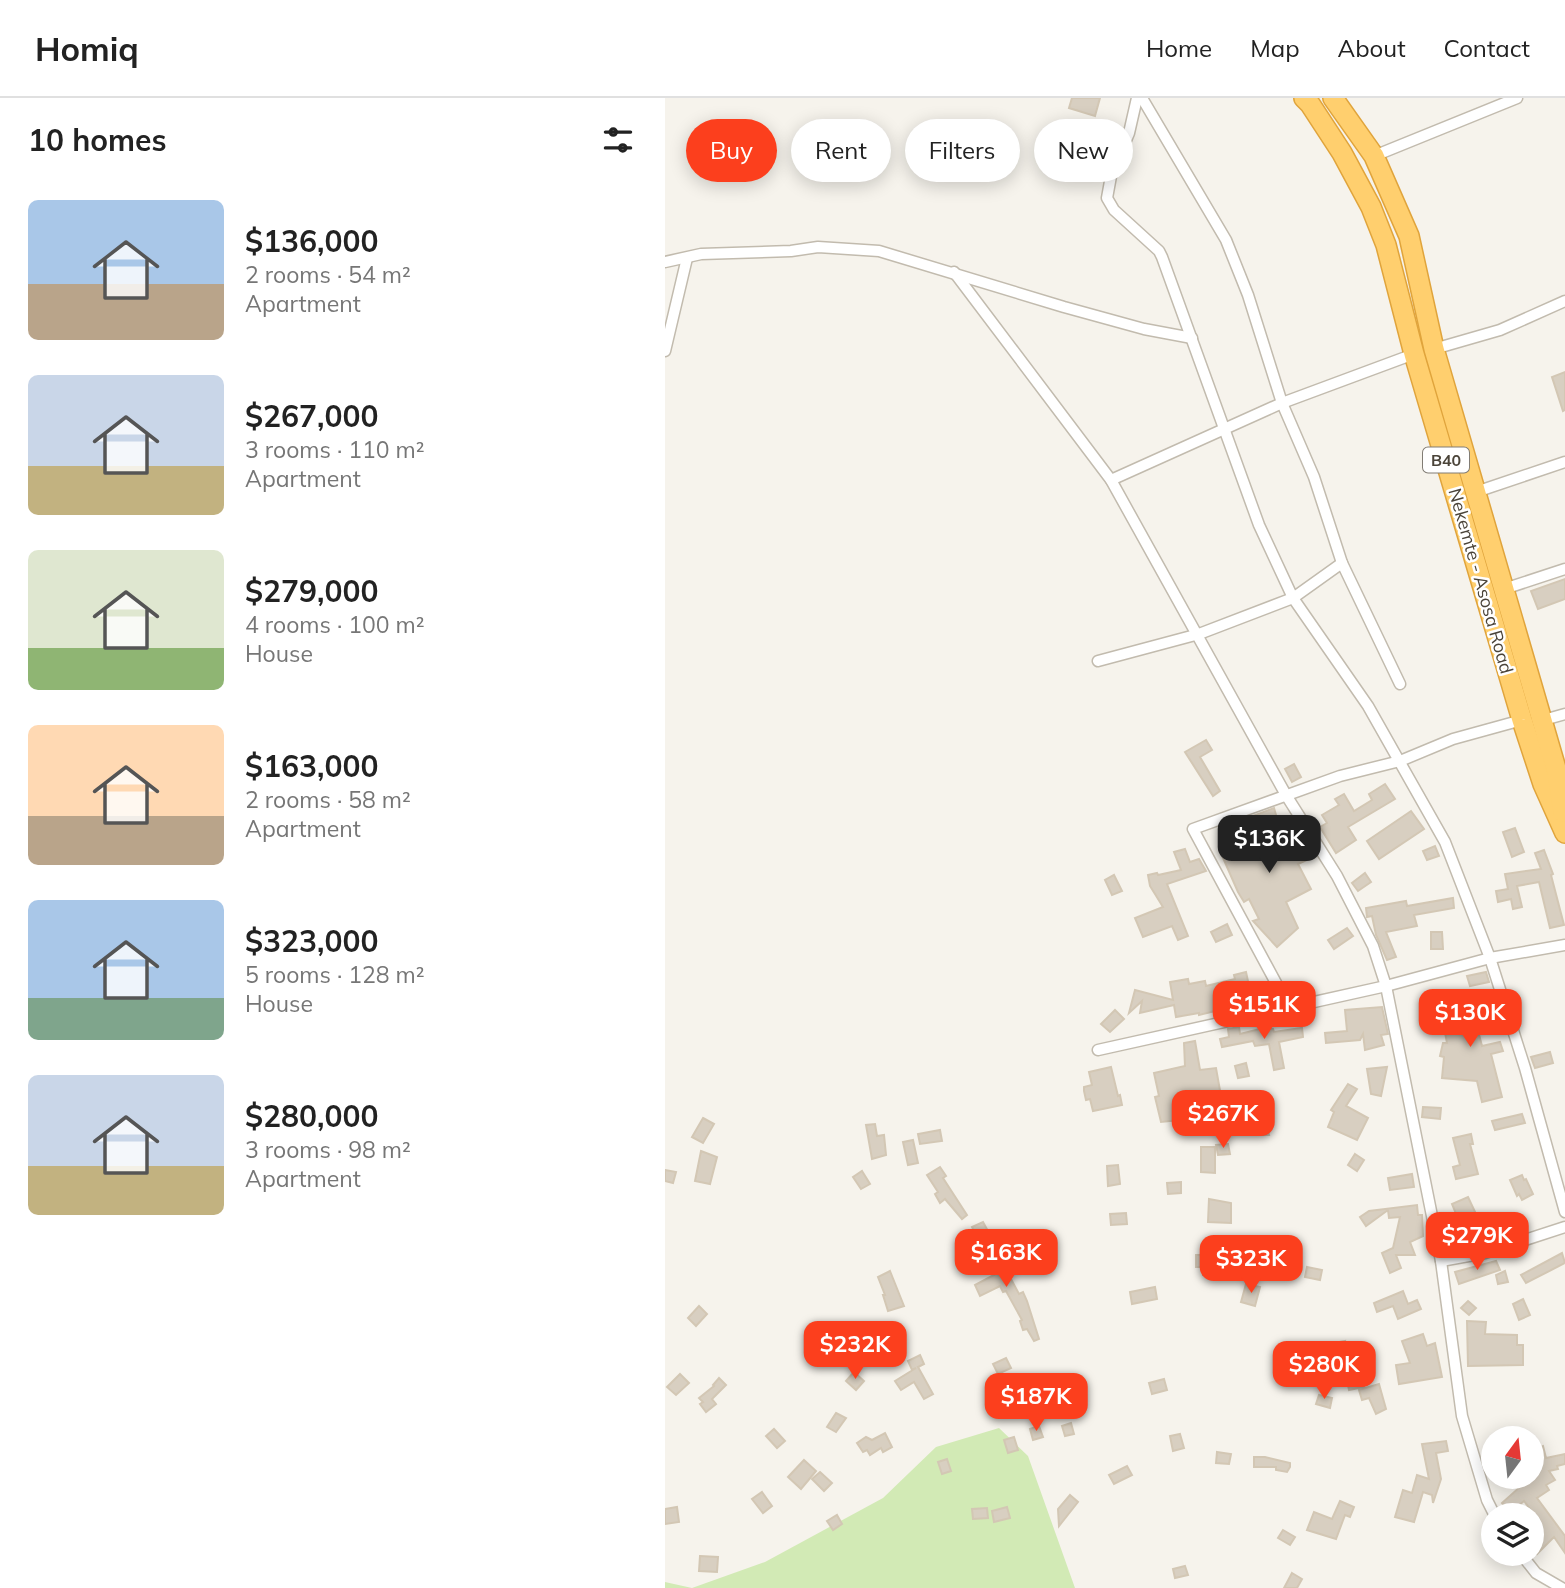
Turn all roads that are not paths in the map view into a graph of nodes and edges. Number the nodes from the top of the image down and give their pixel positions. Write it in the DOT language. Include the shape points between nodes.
graph roads {
  1 [pos="1139,98"];
  2 [pos="1304,98"];
  3 [pos="1333,98"];
  4 [pos="1517,98"];
  5 [pos="1374,156"];
  6 [pos="1409,236"];
  7 [pos="1386,245"];
  8 [pos="687,258"];
  9 [pos="665,262"];
  10 [pos="954,272"];
  11 [pos="1565,301"];
  12 [pos="1192,338"];
  13 [pos="1434,349"];
  14 [pos="665,351"];
  15 [pos="1414,354"];
  16 [pos="1283,403"];
  17 [pos="1223,428"];
  18 [pos="1565,462"];
  19 [pos="1111,480"];
  20 [pos="1466,495"];
  21 [pos="1342,563"];
  22 [pos="1565,569"];
  23 [pos="1504,589"];
  24 [pos="1293,598"];
  25 [pos="1199,634"];
  26 [pos="1098,661"];
  27 [pos="1399,684"];
  28 [pos="1565,714"];
  29 [pos="1531,721"];
  30 [pos="1400,761"];
  31 [pos="1286,794"];
  32 [pos="1565,824"];
  33 [pos="1565,833"];
  34 [pos="1565,945"];
  35 [pos="1490,958"];
  36 [pos="1386,986"];
  37 [pos="1289,1007"];
  38 [pos="1098,1050"];
  39 [pos="1565,1212"];
  40 [pos="1565,1227"];
  41 [pos="1441,1261"];
  42 [pos="1488,1503"];
  43 [pos="1530,1566"];
  44 [pos="1562,1588"];
  1 -- 12 [label="street" via="1107,198 1159,251"];
  1 -- 16 [label="street" via="1226,240"];
  2 -- 7 [label="highway, Nekemte - Asosa Road / B40" via="1342,153"];
  3 -- 5 [label="highway, B40"];
  4 -- 5 [label="street"];
  5 -- 6 [label="highway, B40"];
  6 -- 7 [label="street"];
  6 -- 13 [label="highway, B40"];
  7 -- 15 [label="highway, Nekemte - Asosa Road / B40"];
  8 -- 9 [label="street"];
  8 -- 10 [label="street" via="818,247 879,251"];
  8 -- 14 [label="street"];
  10 -- 12 [label="street" via="1144,329"];
  10 -- 19 [label="street"];
  11 -- 13 [label="street" via="1500,330"];
  12 -- 17 [label="street"];
  13 -- 20 [label="highway, B40"];
  15 -- 16 [label="street"];
  15 -- 20 [label="highway, Nekemte - Asosa Road / B40"];
  16 -- 17 [label="street"];
  16 -- 21 [label="street"];
  17 -- 19 [label="street"];
  17 -- 24 [label="street" via="1259,525"];
  18 -- 20 [label="street"];
  19 -- 25 [label="street"];
  20 -- 23 [label="highway, B40"];
  20 -- 29 [label="highway, Nekemte - Asosa Road / B40"];
  21 -- 24 [label="street"];
  21 -- 27 [label="street"];
  22 -- 23 [label="street"];
  23 -- 29 [label="highway, B40"];
  24 -- 25 [label="street"];
  24 -- 30 [label="street"];
  25 -- 26 [label="street"];
  25 -- 31 [label="street"];
  28 -- 29 [label="street"];
  29 -- 30 [label="street" via="1453,739"];
  29 -- 32 [label="highway, B40" via="1557,772"];
  29 -- 33 [label="highway, Nekemte - Asosa Road / B40" via="1543,784"];
  30 -- 31 [label="street"];
  30 -- 35 [label="street" via="1445,842"];
  31 -- 36 [label="street" via="1343,888 1373,946"];
  31 -- 37 [label="street" via="1192,829"];
  34 -- 35 [label="street"];
  35 -- 36 [label="street"];
  35 -- 39 [label="street"];
  36 -- 37 [label="street"];
  36 -- 41 [label="street"];
  37 -- 38 [label="street"];
  40 -- 41 [label="street"];
  41 -- 42 [label="street" via="1462,1416"];
  43 -- 44 [label="street"];
}
